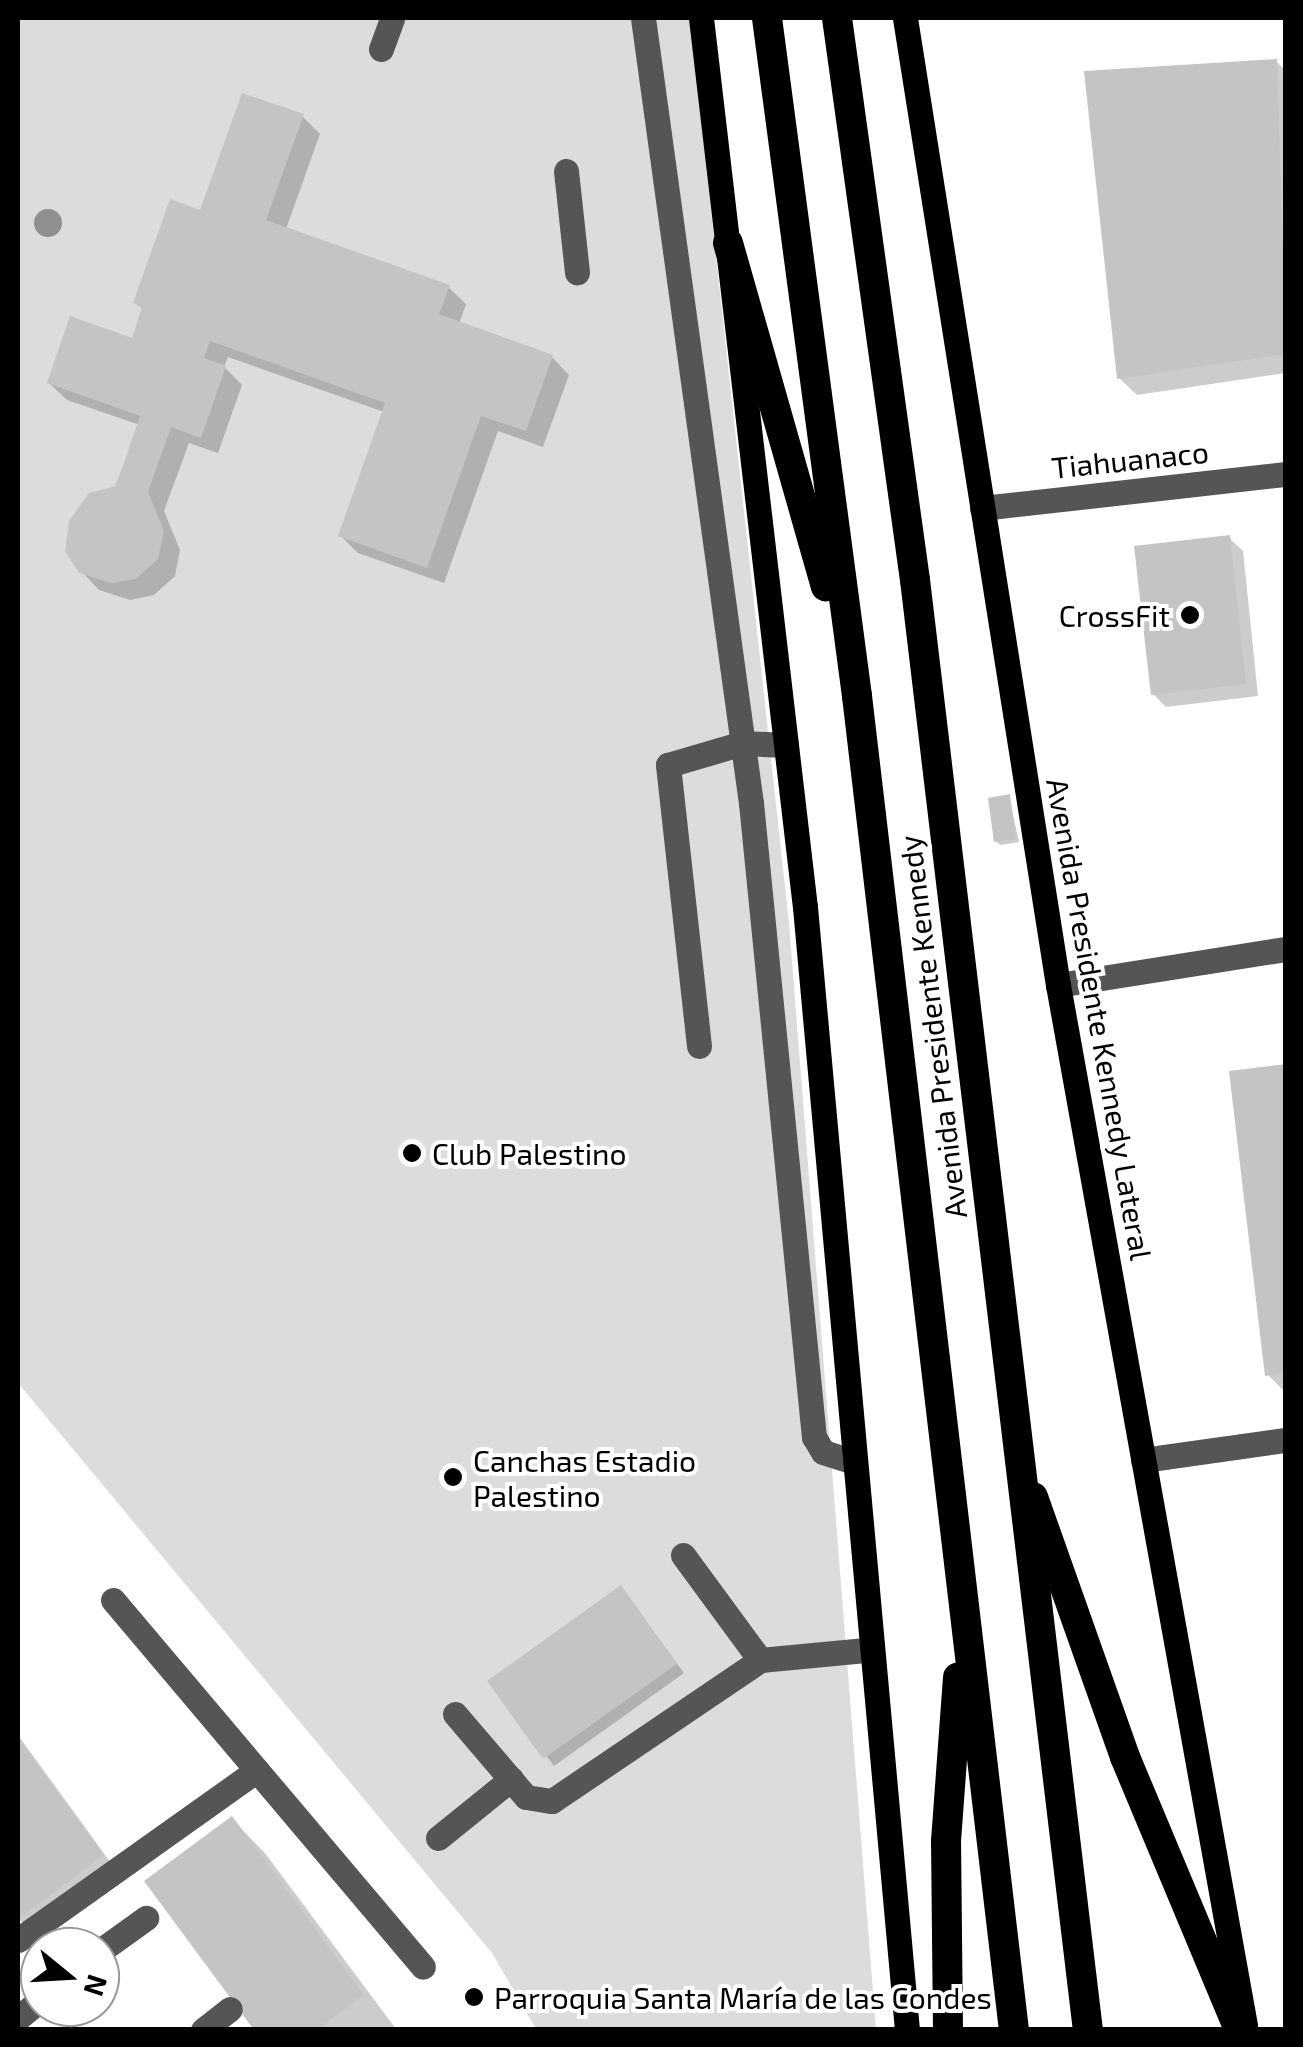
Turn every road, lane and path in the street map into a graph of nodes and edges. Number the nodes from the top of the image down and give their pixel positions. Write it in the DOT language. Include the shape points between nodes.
graph roads {
  1 [pos="392,18"];
  2 [pos="643,18"];
  3 [pos="701,18"];
  4 [pos="767,18"];
  5 [pos="838,18"];
  6 [pos="905,18"];
  7 [pos="381,49"];
  8 [pos="566,171"];
  9 [pos="728,243"];
  10 [pos="577,272"];
  11 [pos="1286,474"];
  12 [pos="982,508"];
  13 [pos="857,696"];
  14 [pos="744,743"];
  15 [pos="786,746"];
  16 [pos="1286,949"];
  17 [pos="1058,985"];
  18 [pos="698,1046"];
  19 [pos="1286,1440"];
  20 [pos="1144,1460"];
  21 [pos="854,1462"];
  22 [pos="1018,1467"];
  23 [pos="683,1555"];
  24 [pos="113,1600"];
  25 [pos="964,1619"];
  26 [pos="866,1650"];
  27 [pos="760,1660"];
  28 [pos="455,1714"];
  29 [pos="258,1770"];
  30 [pos="511,1779"];
  31 [pos="438,1838"];
  32 [pos="146,1918"];
  33 [pos="120,1937"];
  34 [pos="18,1940"];
  35 [pos="422,1966"];
  36 [pos="230,2009"];
  37 [pos="202,2030"];
  38 [pos="907,2030"];
  39 [pos="948,2030"];
  40 [pos="1014,2030"];
  41 [pos="1088,2030"];
  42 [pos="1243,2030"];
  1 -- 7 [label="street"];
  2 -- 14 [label="street"];
  3 -- 9 [label="main road"];
  4 -- 13 [label="highway, Avenida Presidente Kennedy"];
  5 -- 22 [label="highway, Avenida Presidente Kennedy" via="906,511"];
  6 -- 12 [label="main road, Avenida Presidente Kennedy Lateral"];
  8 -- 10 [label="street"];
  9 -- 13 [label="highway"];
  9 -- 15 [label="main road"];
  11 -- 12 [label="street, Tiahuanaco"];
  12 -- 17 [label="main road, Avenida Presidente Kennedy Lateral"];
  13 -- 25 [label="highway, Avenida Presidente Kennedy"];
  14 -- 15 [label="street"];
  14 -- 18 [label="street" via="668,765"];
  14 -- 21 [label="street" via="814,1437 822,1452"];
  15 -- 21 [label="main road"];
  16 -- 17 [label="street"];
  17 -- 20 [label="main road, Avenida Presidente Kennedy Lateral"];
  19 -- 20 [label="street"];
  20 -- 42 [label="main road, Avenida Presidente Kennedy Lateral"];
  21 -- 26 [label="main road"];
  22 -- 41 [label="highway, Avenida Presidente Kennedy"];
  22 -- 42 [label="highway" via="1118,1741"];
  23 -- 27 [label="street"];
  24 -- 29 [label="street"];
  25 -- 39 [label="highway" via="946,1841"];
  25 -- 40 [label="highway, Avenida Presidente Kennedy"];
  26 -- 27 [label="street"];
  26 -- 38 [label="main road"];
  27 -- 30 [label="street" via="552,1801 537,1803"];
  28 -- 30 [label="street"];
  29 -- 34 [label="street"];
  29 -- 35 [label="street"];
  30 -- 31 [label="street"];
  32 -- 33 [label="street"];
  36 -- 37 [label="street"];
}
